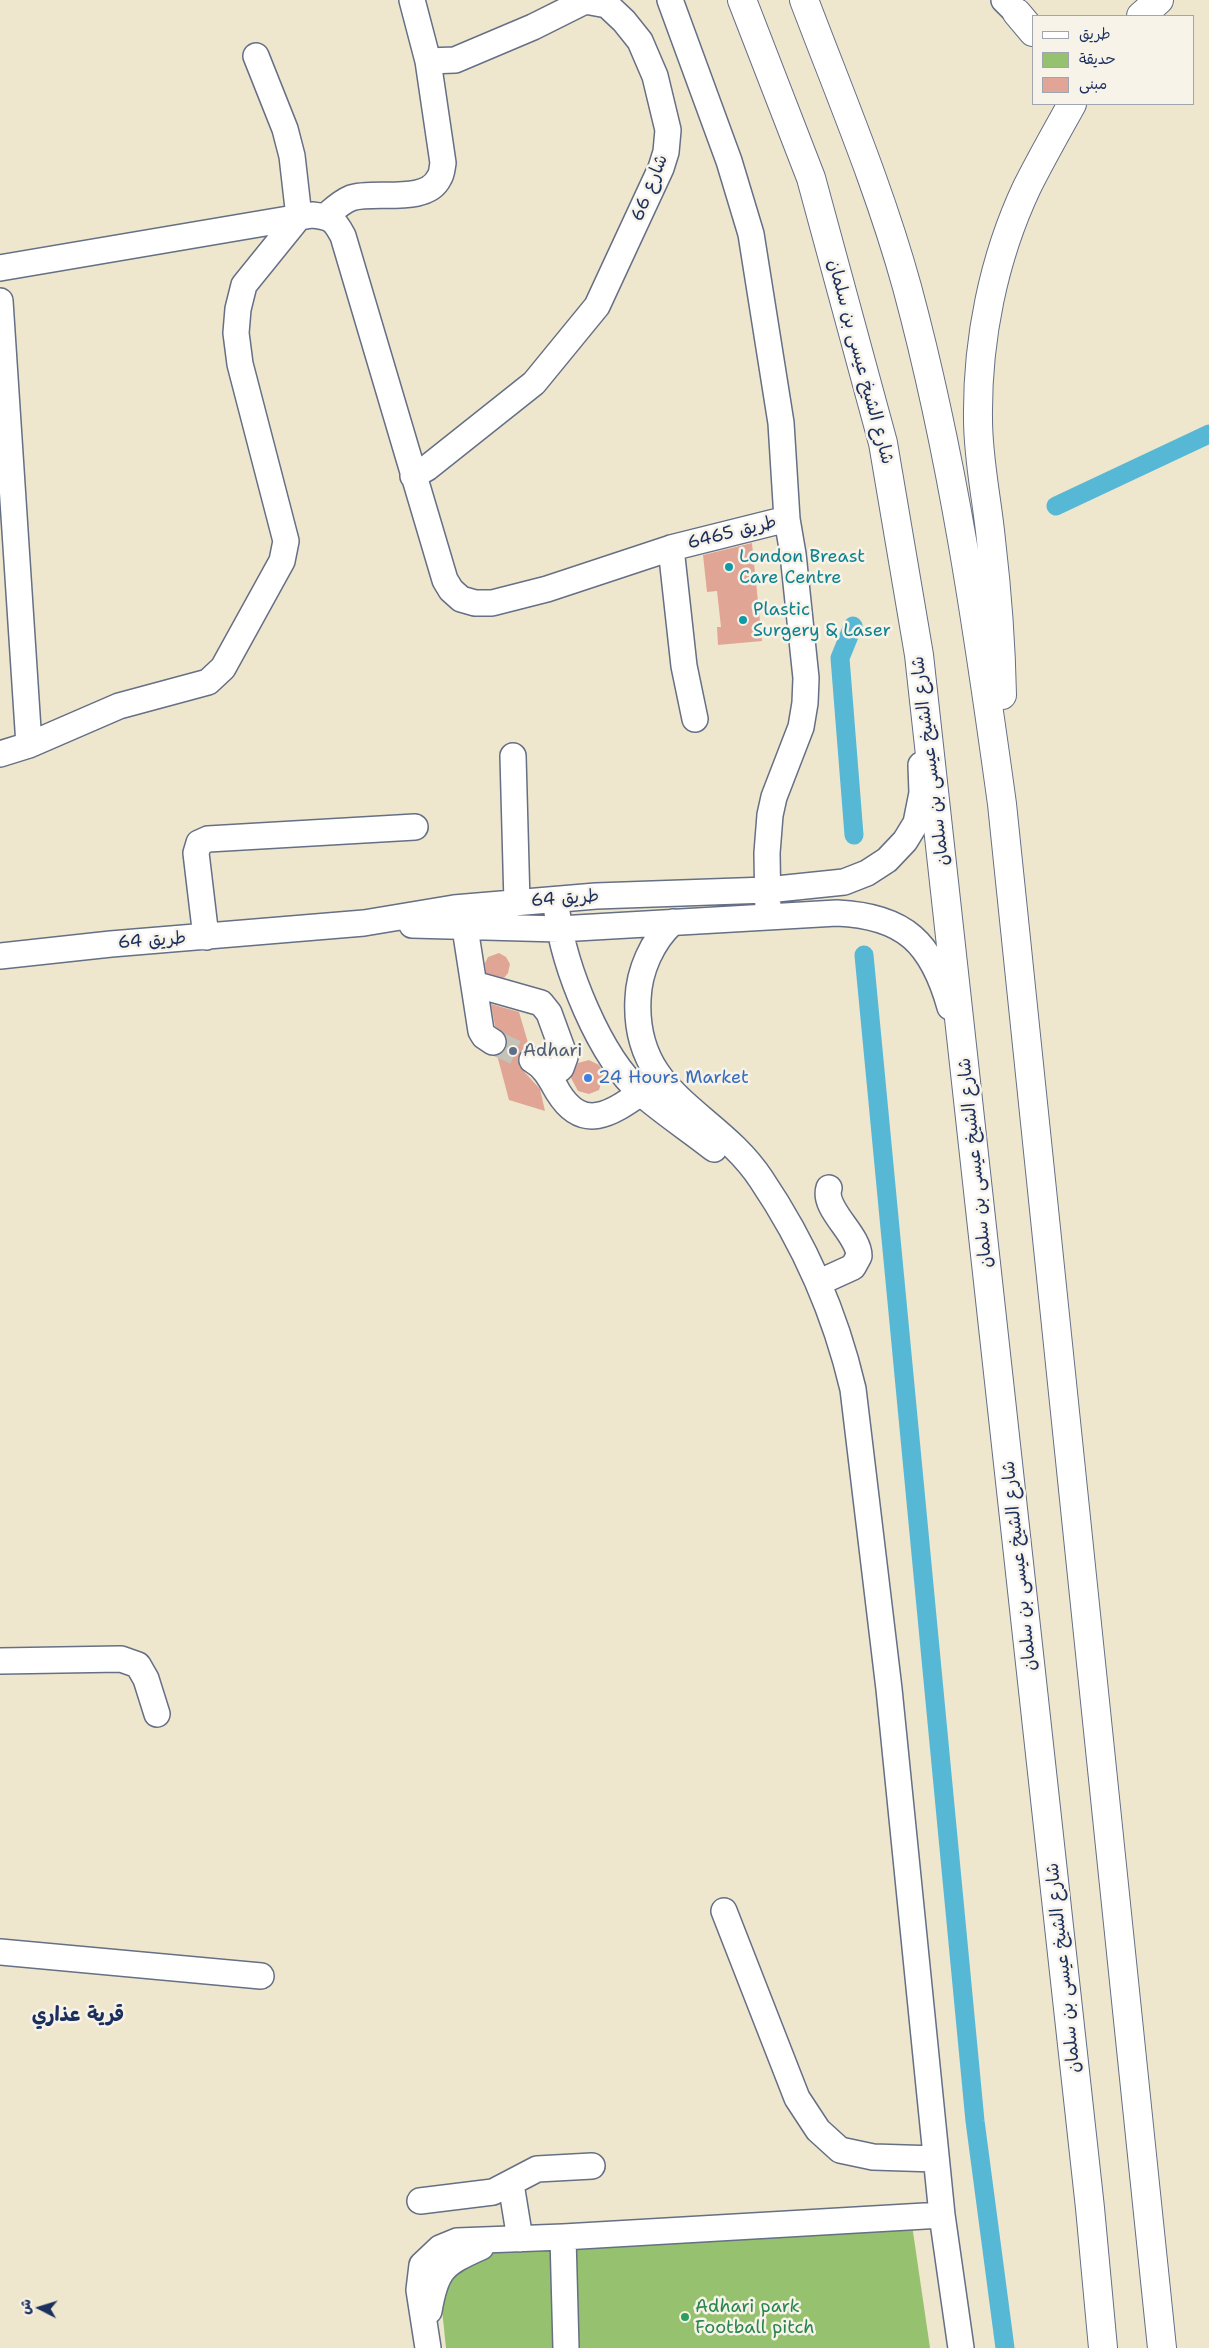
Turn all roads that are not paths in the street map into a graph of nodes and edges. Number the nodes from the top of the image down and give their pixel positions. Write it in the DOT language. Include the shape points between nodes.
graph roads {
  1 [pos="412,0"];
  2 [pos="670,0"];
  3 [pos="742,0"];
  4 [pos="804,0"];
  5 [pos="1159,0"];
  6 [pos="1142,15"];
  7 [pos="256,56"];
  8 [pos="428,61"];
  9 [pos="1050,105"];
  10 [pos="1071,105"];
  11 [pos="1027,188"];
  12 [pos="326,216"];
  13 [pos="299,217"];
  14 [pos="0,268"];
  15 [pos="0,301"];
  16 [pos="420,472"];
  17 [pos="787,519"];
  18 [pos="671,548"];
  19 [pos="920,655"];
  20 [pos="695,719"];
  21 [pos="29,745"];
  22 [pos="0,754"];
  23 [pos="514,756"];
  24 [pos="1002,804"];
  25 [pos="415,827"];
  26 [pos="767,890"];
  27 [pos="555,899"];
  28 [pos="517,902"];
  29 [pos="768,917"];
  30 [pos="673,922"];
  31 [pos="364,923"];
  32 [pos="465,928"];
  33 [pos="559,929"];
  34 [pos="206,937"];
  35 [pos="0,956"];
  36 [pos="474,984"];
  37 [pos="493,1042"];
  38 [pos="965,1059"];
  39 [pos="650,1086"];
  40 [pos="829,1188"];
  41 [pos="820,1282"];
  42 [pos="0,1661"];
  43 [pos="157,1714"];
  44 [pos="724,1911"];
  45 [pos="0,1952"];
  46 [pos="262,1976"];
  47 [pos="936,2159"];
  48 [pos="592,2166"];
  49 [pos="511,2184"];
  50 [pos="420,2200"];
  51 [pos="942,2214"];
  52 [pos="564,2237"];
  53 [pos="508,2239"];
  54 [pos="427,2340"];
  55 [pos="566,2348"];
  56 [pos="961,2348"];
  57 [pos="1103,2348"];
  58 [pos="1162,2348"];
  1 -- 8 [label="street"];
  2 -- 17 [label="street" via="729,161 751,234 781,423"];
  3 -- 19 [label="highway, شارع الشيخ عيسى بن سلمان" via="811,178 884,443"];
  4 -- 24 [label="highway" via="866,162 906,286 934,397 972,589"];
  5 -- 6 [label="highway"];
  7 -- 13 [label="street" via="292,156"];
  8 -- 12 [label="street" via="442,163 440,178 420,193 353,197"];
  8 -- 16 [label="street, شارع 66" via="456,60 585,1 607,6 640,41 655,76 668,130 661,168 597,306 534,383"];
  9 -- 11 [label="highway"];
  10 -- 11 [label="highway"];
  11 -- 24 [label="highway" via="1005,243 989,301 980,360 978,420 981,479 991,538 998,614"];
  12 -- 13 [label="street"];
  12 -- 16 [label="street, طريق 6465" via="336,222 343,236"];
  13 -- 14 [label="street"];
  13 -- 21 [label="street" via="244,285 236,333 240,364 286,541 282,561 223,668 208,682 119,706"];
  15 -- 21 [label="street"];
  16 -- 18 [label="street, طريق 6465" via="445,580 461,599 492,603"];
  17 -- 18 [label="street, طريق 6465"];
  17 -- 26 [label="street, طريق 6465" via="794,554 805,669 805,703 801,727 774,797 768,834"];
  18 -- 20 [label="street" via="684,666"];
  19 -- 26 [label="street, طريق 64" via="922,793 916,823 905,841 887,860 844,882"];
  19 -- 38 [label="highway, شارع الشيخ عيسى بن سلمان"];
  21 -- 22 [label="street"];
  23 -- 28 [label="street"];
  24 -- 58 [label="highway"];
  25 -- 34 [label="street" via="208,839 199,843 196,853"];
  26 -- 27 [label="street, طريق 64"];
  26 -- 29 [label="street, طريق 6465"];
  27 -- 28 [label="street, طريق 64"];
  27 -- 33 [label="street"];
  28 -- 31 [label="street, طريق 64" via="454,908"];
  29 -- 30 [label="street, طريق 64"];
  29 -- 38 [label="street, طريق 64" via="862,914 887,922 909,935 928,953 941,976"];
  30 -- 33 [label="street, طريق 64"];
  30 -- 39 [label="street" via="653,948 638,990 637,1012 651,1066"];
  31 -- 32 [label="street, طريق 64"];
  31 -- 34 [label="street, طريق 64"];
  32 -- 33 [label="street, طريق 64"];
  32 -- 36 [label="street"];
  33 -- 39 [label="street" via="570,970 594,1026 628,1080"];
  34 -- 35 [label="street, طريق 64"];
  36 -- 37 [label="street" via="481,1031"];
  36 -- 39 [label="street" via="536,1000 546,1008 565,1057 561,1068 541,1068 567,1106 584,1116 604,1114"];
  38 -- 57 [label="highway, شارع الشيخ عيسى بن سلمان"];
  39 -- 41 [label="street" via="672,1093 749,1163 801,1245"];
  40 -- 41 [label="street" via="828,1199 857,1244 859,1256 853,1268"];
  41 -- 47 [label="street" via="845,1352 853,1389 889,1689"];
  42 -- 43 [label="street" via="121,1659 138,1665"];
  44 -- 47 [label="street" via="797,2098 818,2130 840,2150 873,2157"];
  45 -- 46 [label="street"];
  47 -- 51 [label="street"];
  48 -- 49 [label="street" via="537,2169"];
  49 -- 50 [label="street" via="493,2192"];
  49 -- 53 [label="street"];
  51 -- 52 [label="street"];
  51 -- 56 [label="street"];
  52 -- 53 [label="street"];
  52 -- 55 [label="street"];
  53 -- 54 [label="street" via="457,2240 428,2257 422,2265 419,2290"];
}
